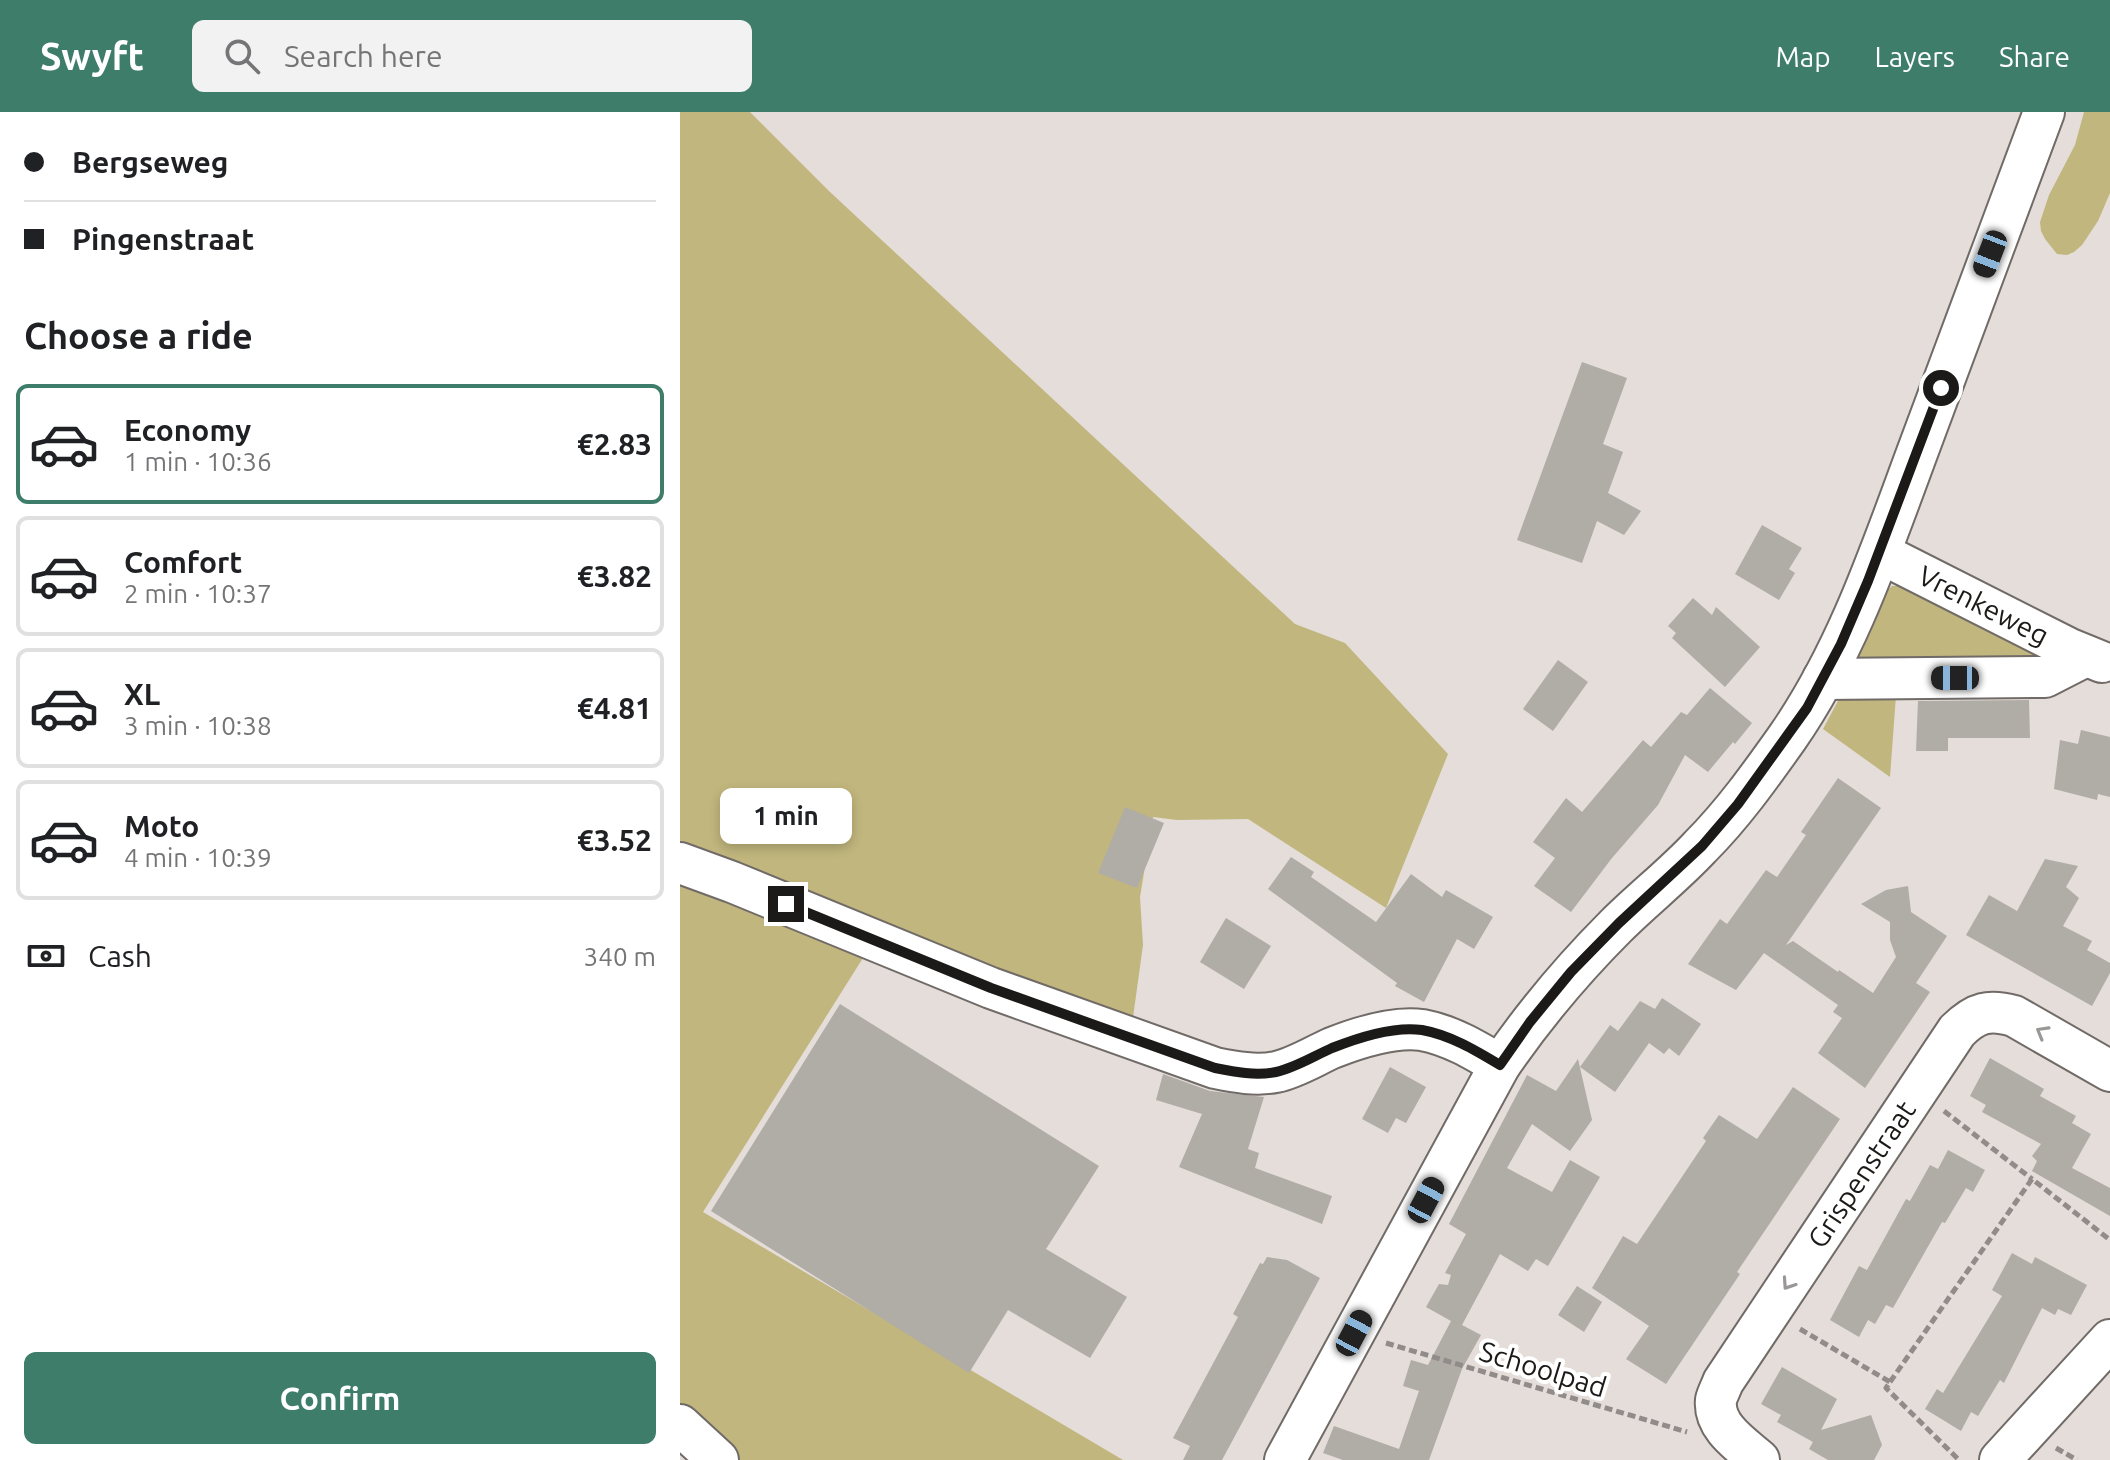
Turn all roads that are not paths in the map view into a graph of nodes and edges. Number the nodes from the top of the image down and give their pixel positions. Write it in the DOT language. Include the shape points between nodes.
graph roads {
  1 [pos="2044,112"];
  2 [pos="1880,553"];
  3 [pos="2098,660"];
  4 [pos="1823,679"];
  5 [pos="680,863"];
  6 [pos="1500,1065"];
  7 [pos="2110,1071"];
  8 [pos="2110,1340"];
  9 [pos="680,1425"];
  10 [pos="718,1460"];
  11 [pos="1285,1460"];
  12 [pos="1759,1460"];
  13 [pos="2000,1460"];
  1 -- 2 [label="street"];
  2 -- 3 [label="street, Vrenkeweg"];
  2 -- 4 [label="street"];
  3 -- 4 [label="street, Vrenkeweg" via="2045,677"];
  4 -- 6 [label="street" via="1738,804 1702,846 1571,972"];
  5 -- 6 [label="street" via="991,988 1215,1068 1278,1072 1334,1047 1409,1029 1452,1039"];
  6 -- 11 [label="street"];
  7 -- 12 [label="street, Grispenstraat, one-way" via="1997,1011 1968,1020 1957,1031 1723,1382 1716,1401 1719,1420"];
  8 -- 13 [label="street"];
  9 -- 10 [label="street"];
}
